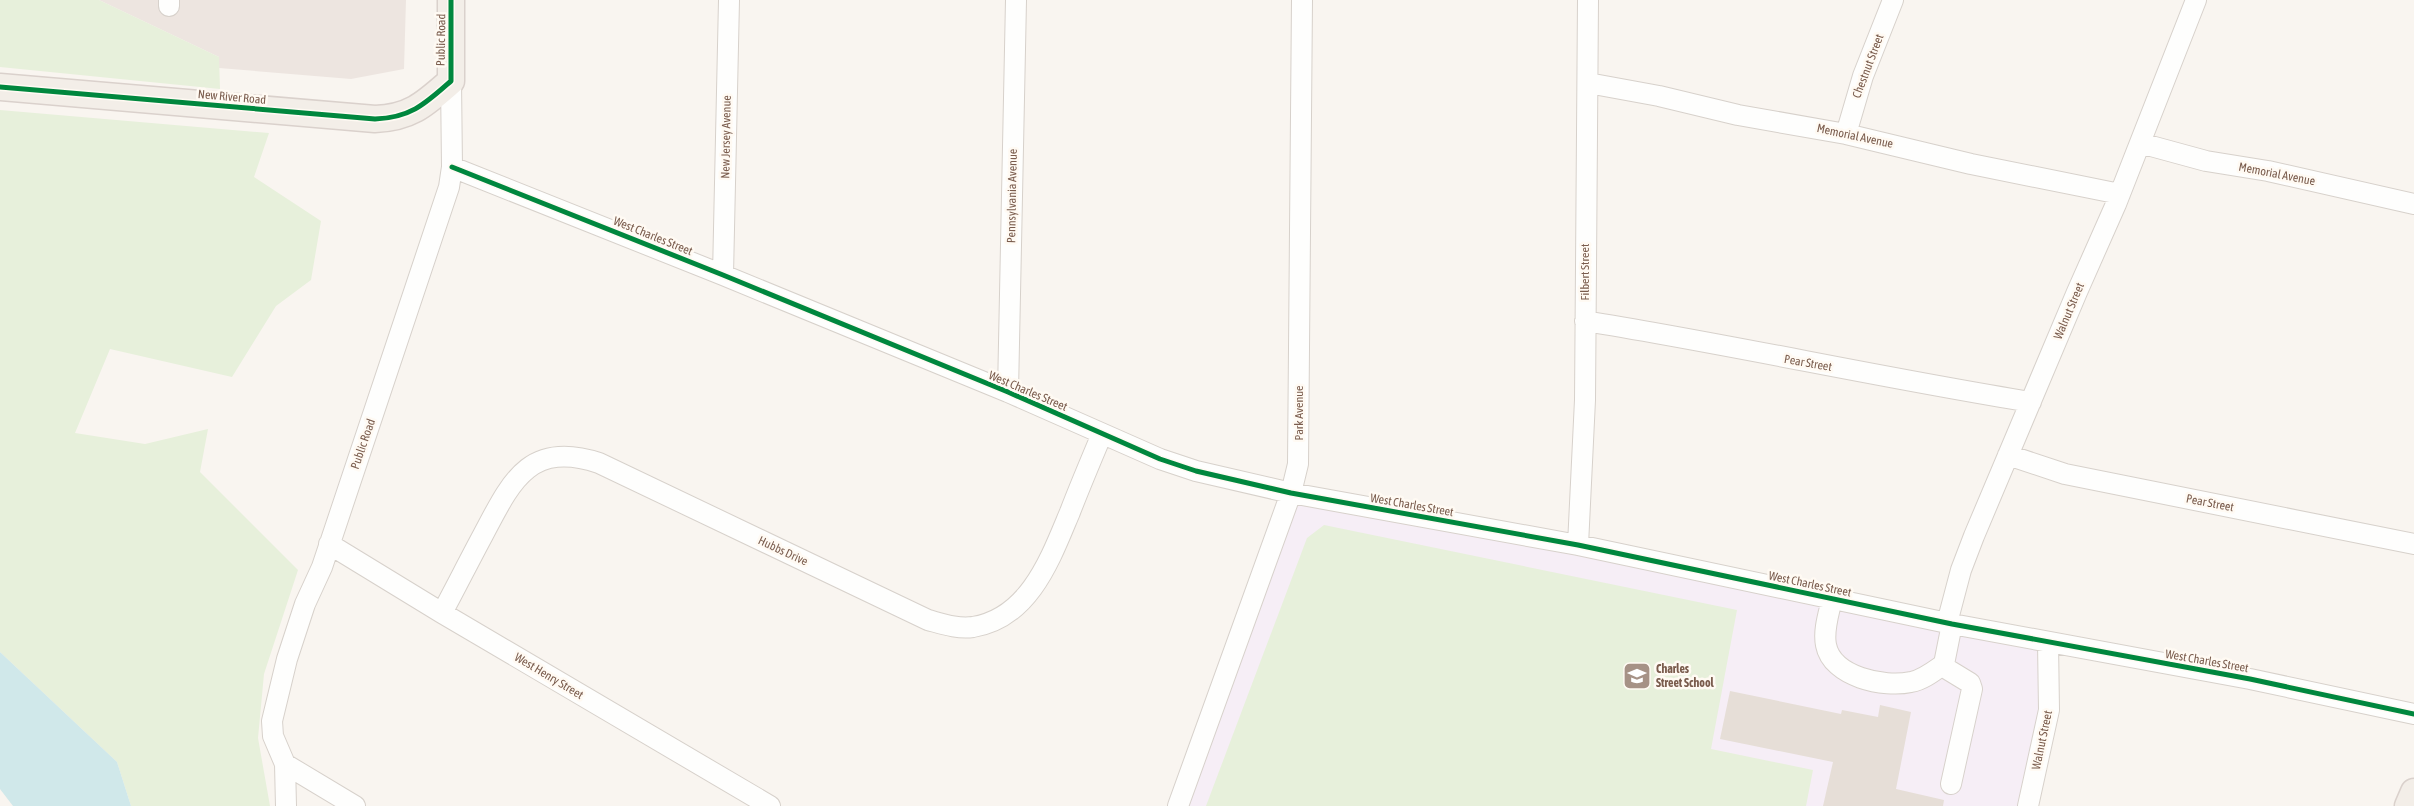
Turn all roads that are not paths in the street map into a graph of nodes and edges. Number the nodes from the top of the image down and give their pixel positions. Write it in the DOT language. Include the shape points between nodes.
graph roads {
  1 [pos="451,0"];
  2 [pos="729,0"];
  3 [pos="1016,0"];
  4 [pos="1302,0"];
  5 [pos="1588,0"];
  6 [pos="1892,0"];
  7 [pos="2196,0"];
  8 [pos="450,81"];
  9 [pos="1588,83"];
  10 [pos="0,87"];
  11 [pos="1846,134"];
  12 [pos="2140,143"];
  13 [pos="452,167"];
  14 [pos="2120,194"];
  15 [pos="2414,204"];
  16 [pos="723,275"];
  17 [pos="1585,321"];
  18 [pos="1008,392"];
  19 [pos="2031,402"];
  20 [pos="1102,434"];
  21 [pos="2008,455"];
  22 [pos="1291,493"];
  23 [pos="329,544"];
  24 [pos="2414,544"];
  25 [pos="1578,545"];
  26 [pos="1832,599"];
  27 [pos="442,613"];
  28 [pos="1950,624"];
  29 [pos="2048,643"];
  30 [pos="1944,664"];
  31 [pos="2414,714"];
  32 [pos="285,764"];
  33 [pos="1951,784"];
  34 [pos="2414,792"];
  35 [pos="286,806"];
  36 [pos="355,806"];
  37 [pos="770,806"];
  38 [pos="1178,806"];
  39 [pos="2028,806"];
  40 [pos="2408,806"];
  1 -- 8 [label="main road, Public Road"];
  2 -- 16 [label="street, New Jersey Avenue"];
  3 -- 18 [label="street, Pennsylvania Avenue"];
  4 -- 22 [label="street, Park Avenue" via="1298,464"];
  5 -- 9 [label="street, Filbert Street"];
  6 -- 11 [label="street, Chestnut Street" via="1862,76"];
  7 -- 12 [label="street, Walnut Street"];
  8 -- 10 [label="main road, New River Road" via="416,110 396,118 375,119"];
  8 -- 13 [label="street, Public Road"];
  9 -- 11 [label="street, Memorial Avenue" via="1659,96 1738,116"];
  9 -- 17 [label="street, Filbert Street"];
  11 -- 14 [label="street, Memorial Avenue" via="1971,164"];
  12 -- 14 [label="street, Walnut Street"];
  12 -- 15 [label="street, Memorial Avenue" via="2206,161 2268,171"];
  13 -- 16 [label="street, West Charles Street"];
  13 -- 23 [label="street, Public Road" via="438,221"];
  14 -- 19 [label="street, Walnut Street"];
  16 -- 18 [label="street, West Charles Street"];
  17 -- 19 [label="street, Pear Street"];
  17 -- 25 [label="street, Filbert Street"];
  18 -- 20 [label="street, West Charles Street"];
  19 -- 21 [label="street, Walnut Street"];
  20 -- 22 [label="street, West Charles Street" via="1196,471"];
  20 -- 27 [label="street, Hubbs Drive" via="1049,562 1036,584 1009,611 973,627 952,627 928,620 599,463 563,456 532,465 510,487"];
  21 -- 24 [label="street, Pear Street" via="2065,474"];
  21 -- 28 [label="street, Walnut Street" via="1961,570"];
  22 -- 25 [label="street, West Charles Street"];
  22 -- 38 [label="street, Park Avenue"];
  23 -- 27 [label="street, West Henry Street"];
  23 -- 32 [label="street, Public Road" via="289,651 272,721 273,736"];
  25 -- 26 [label="street, West Charles Street"];
  26 -- 28 [label="street, West Charles Street"];
  26 -- 30 [label="street" via="1826,645 1844,670 1897,684 1912,682"];
  27 -- 37 [label="street, West Henry Street"];
  28 -- 29 [label="street, West Charles Street"];
  28 -- 30 [label="street, Walnut Street"];
  29 -- 31 [label="street, West Charles Street" via="2250,679"];
  29 -- 39 [label="street, Walnut Street" via="2049,710"];
  30 -- 33 [label="street" via="1970,683 1972,689"];
  32 -- 35 [label="street"];
  32 -- 36 [label="street"];
  34 -- 40 [label="main road"];
}
